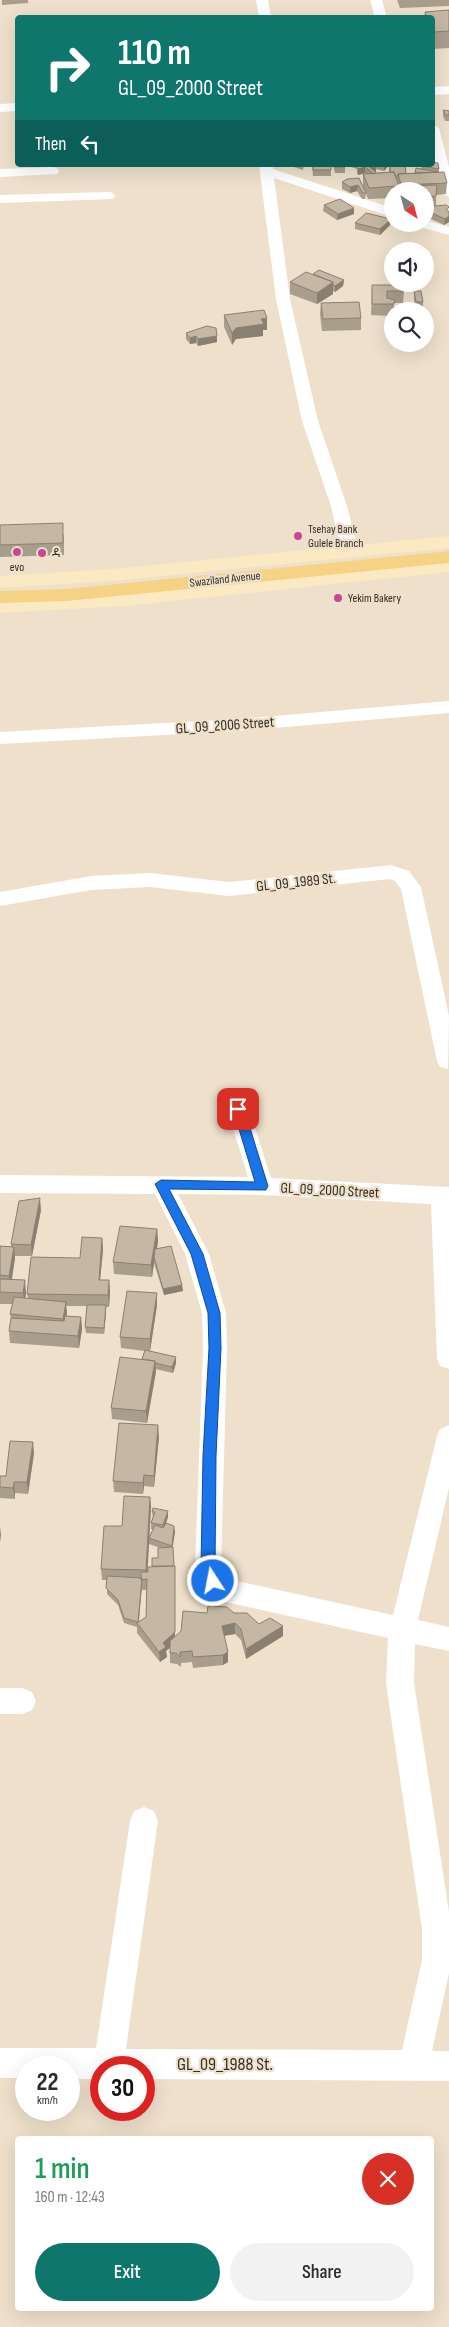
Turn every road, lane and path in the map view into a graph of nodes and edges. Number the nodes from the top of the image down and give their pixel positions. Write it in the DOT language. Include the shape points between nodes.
graph roads {
  1 [pos="262,0"];
  2 [pos="376,0"];
  3 [pos="264,15"];
  4 [pos="380,15"];
  5 [pos="449,90"];
  6 [pos="435,91"];
  7 [pos="15,107"];
  8 [pos="0,108"];
  9 [pos="435,139"];
  10 [pos="267,168"];
  11 [pos="52,171"];
  12 [pos="0,173"];
  13 [pos="449,193"];
  14 [pos="108,196"];
  15 [pos="0,199"];
  16 [pos="384,210"];
  17 [pos="434,227"];
  18 [pos="449,231"];
  19 [pos="449,542"];
  20 [pos="449,550"];
  21 [pos="350,552"];
  22 [pos="449,557"];
  23 [pos="449,566"];
  24 [pos="0,582"];
  25 [pos="0,590"];
  26 [pos="0,597"];
  27 [pos="0,607"];
  28 [pos="449,707"];
  29 [pos="0,738"];
  30 [pos="0,899"];
  31 [pos="448,1061"];
  32 [pos="238,1109"];
  33 [pos="0,1184"];
  34 [pos="161,1184"];
  35 [pos="262,1186"];
  36 [pos="445,1196"];
  37 [pos="449,1359"];
  38 [pos="449,1436"];
  39 [pos="402,1630"];
  40 [pos="449,1639"];
  41 [pos="144,1821"];
  42 [pos="110,2056"];
  43 [pos="0,2063"];
  44 [pos="90,2064"];
  45 [pos="155,2064"];
  46 [pos="414,2066"];
  47 [pos="449,2066"];
  1 -- 3 [label="street"];
  2 -- 4 [label="street"];
  5 -- 6 [label="street"];
  7 -- 8 [label="street"];
  9 -- 13 [label="street"];
  10 -- 16 [label="street"];
  10 -- 21 [label="street" via="283,299 310,421 339,506"];
  11 -- 12 [label="street"];
  14 -- 15 [label="street"];
  17 -- 18 [label="street"];
  19 -- 21 [label="main road"];
  20 -- 25 [label="main road, Swaziland Avenue" via="91,586"];
  21 -- 24 [label="main road" via="93,577"];
  22 -- 26 [label="main road, Swaziland Avenue" via="67,595"];
  23 -- 27 [label="main road" via="126,600"];
  28 -- 29 [label="street, GL_09_2006 Street"];
  30 -- 31 [label="street, GL_09_1989 St." via="111,882 150,880 229,889 391,872 402,876 411,887"];
  32 -- 35 [label="street"];
  33 -- 34 [label="street, GL_09_2000 Street"];
  34 -- 35 [label="street, GL_09_2000 Street"];
  34 -- 39 [label="street" via="197,1254 214,1313 208,1567 213,1581 226,1590"];
  35 -- 36 [label="street, GL_09_2000 Street"];
  36 -- 37 [label="street"];
  38 -- 39 [label="street"];
  39 -- 40 [label="street"];
  39 -- 46 [label="street" via="400,1683 404,1722 437,1928 437,1960"];
  41 -- 42 [label="street"];
  43 -- 44 [label="street, GL_09_1988 St."];
  45 -- 46 [label="street, GL_09_1988 St."];
  46 -- 47 [label="street, GL_09_1988 St."];
}
